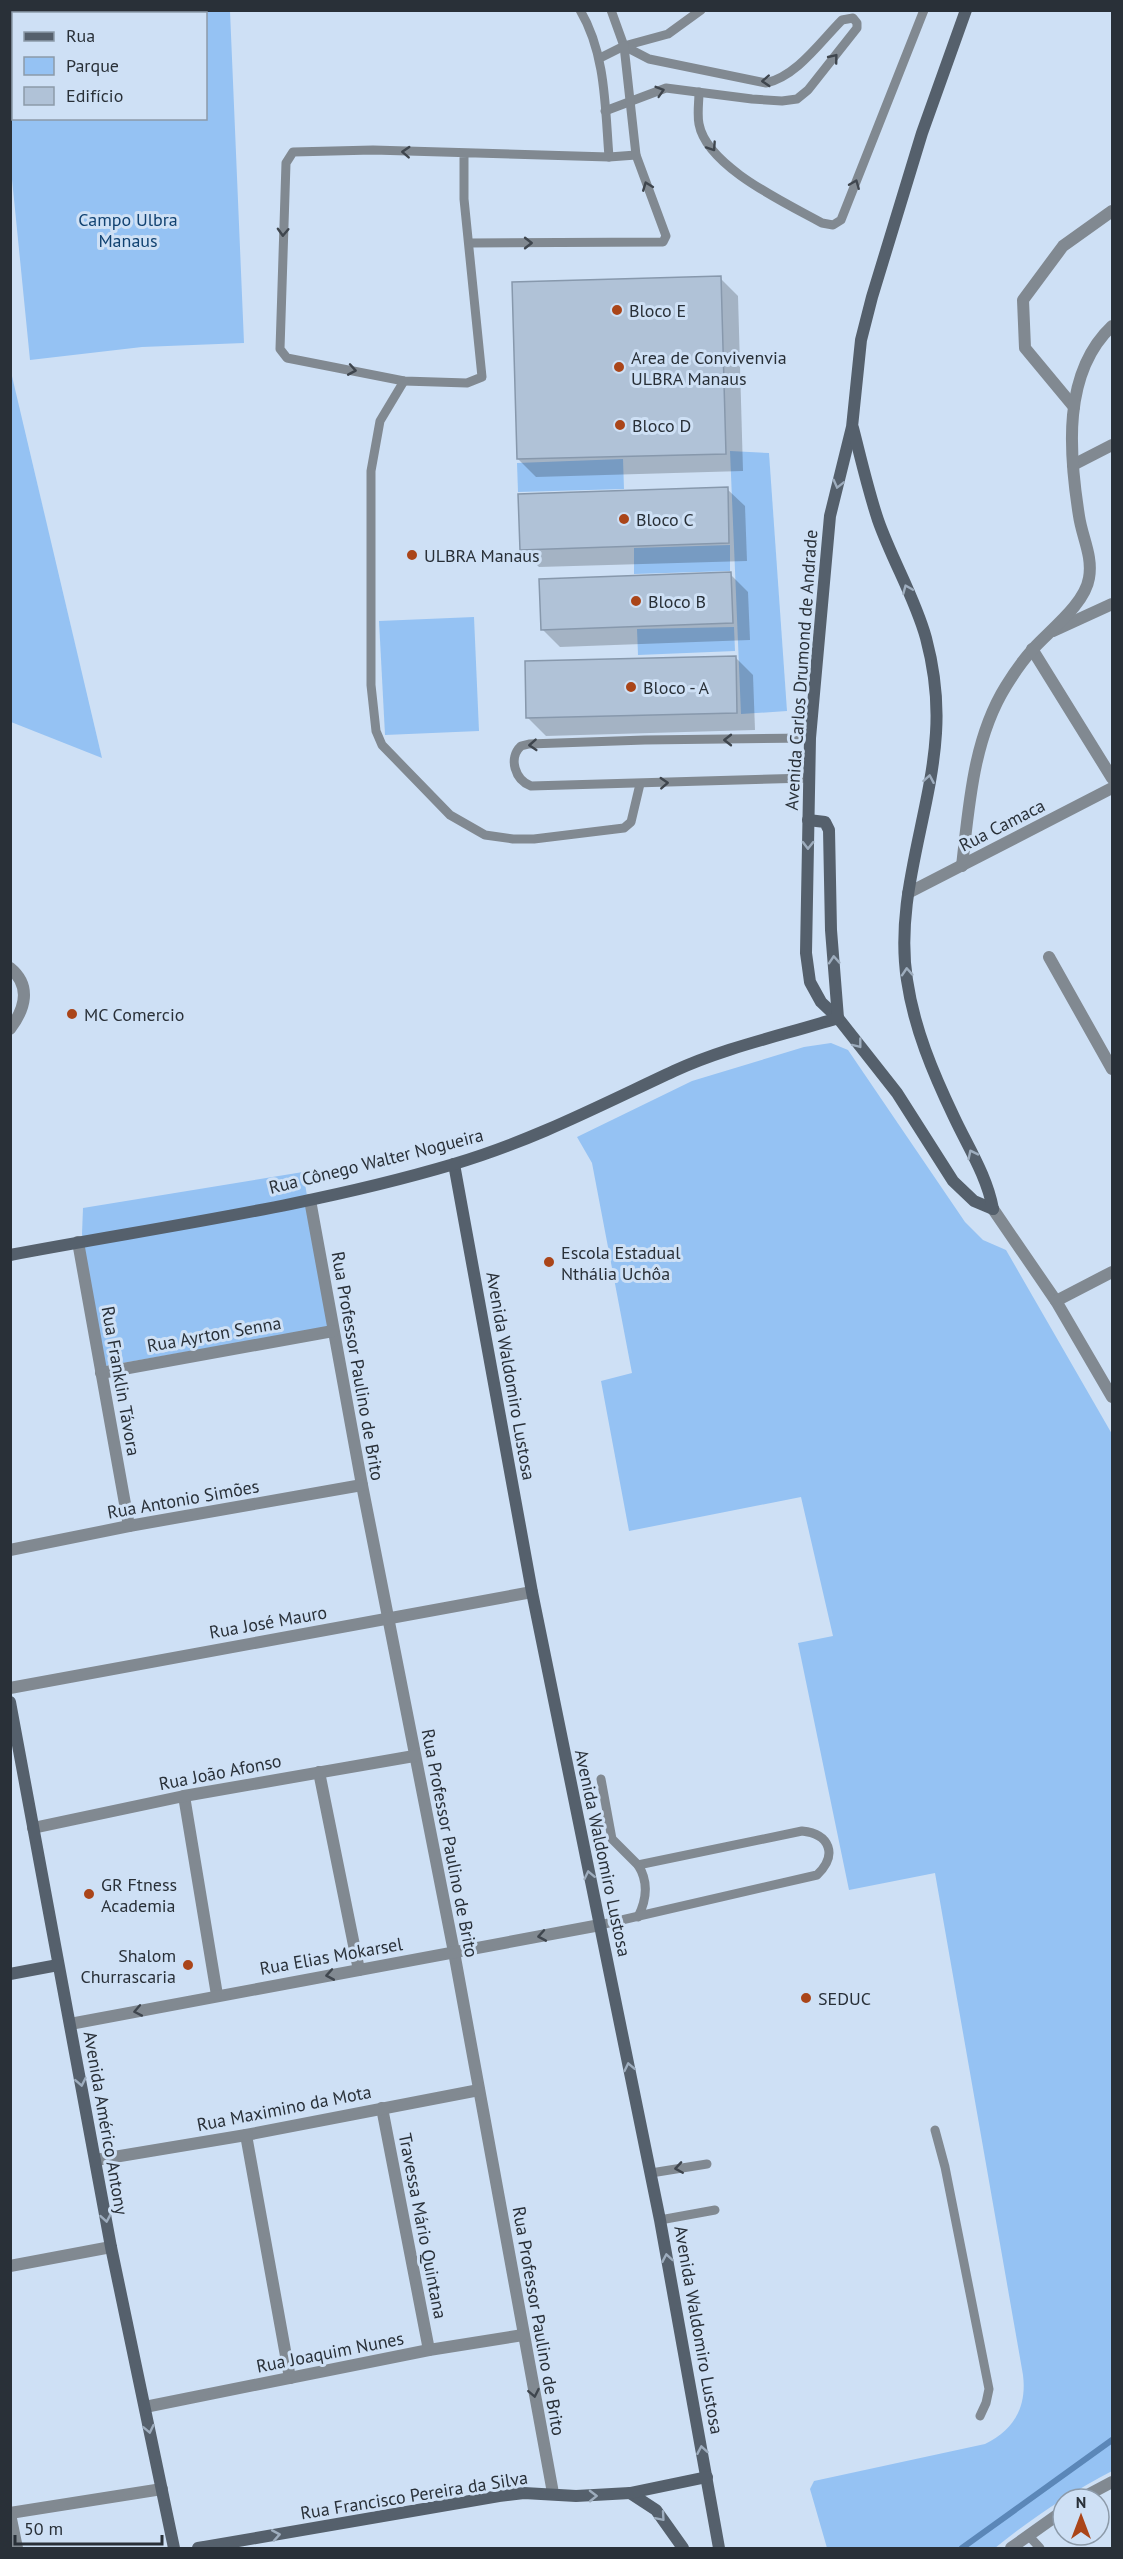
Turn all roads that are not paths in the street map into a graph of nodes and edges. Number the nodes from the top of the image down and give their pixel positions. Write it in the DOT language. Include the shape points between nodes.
graph roads {
  1 [pos="580,10"];
  2 [pos="610,10"];
  3 [pos="701,10"];
  4 [pos="924,10"];
  5 [pos="966,10"];
  6 [pos="624,46"];
  7 [pos="600,58"];
  8 [pos="699,92"];
  9 [pos="628,103"];
  10 [pos="605,111"];
  11 [pos="464,153"];
  12 [pos="636,155"];
  13 [pos="609,157"];
  14 [pos="1113,211"];
  15 [pos="470,243"];
  16 [pos="1113,326"];
  17 [pos="404,381"];
  18 [pos="1074,407"];
  19 [pos="852,427"];
  20 [pos="1113,445"];
  21 [pos="1073,465"];
  22 [pos="1113,604"];
  23 [pos="1049,633"];
  24 [pos="1032,650"];
  25 [pos="810,738"];
  26 [pos="809,778"];
  27 [pos="1113,778"];
  28 [pos="640,784"];
  29 [pos="1113,788"];
  30 [pos="808,820"];
  31 [pos="962,866"];
  32 [pos="908,893"];
  33 [pos="1049,957"];
  34 [pos="10,968"];
  35 [pos="838,1018"];
  36 [pos="10,1029"];
  37 [pos="1113,1069"];
  38 [pos="454,1164"];
  39 [pos="310,1200"];
  40 [pos="993,1209"];
  41 [pos="78,1242"];
  42 [pos="10,1255"];
  43 [pos="1113,1272"];
  44 [pos="1056,1301"];
  45 [pos="333,1331"];
  46 [pos="101,1373"];
  47 [pos="1113,1397"];
  48 [pos="362,1485"];
  49 [pos="129,1526"];
  50 [pos="10,1550"];
  51 [pos="532,1592"];
  52 [pos="388,1618"];
  53 [pos="10,1688"];
  54 [pos="10,1702"];
  55 [pos="12,1718"];
  56 [pos="414,1756"];
  57 [pos="319,1772"];
  58 [pos="601,1779"];
  59 [pos="184,1796"];
  60 [pos="33,1828"];
  61 [pos="638,1865"];
  62 [pos="638,1917"];
  63 [pos="600,1925"];
  64 [pos="454,1952"];
  65 [pos="58,1965"];
  66 [pos="359,1970"];
  67 [pos="10,1974"];
  68 [pos="217,1995"];
  69 [pos="70,2024"];
  70 [pos="479,2090"];
  71 [pos="382,2108"];
  72 [pos="935,2130"];
  73 [pos="246,2135"];
  74 [pos="96,2160"];
  75 [pos="707,2164"];
  76 [pos="651,2173"];
  77 [pos="715,2210"];
  78 [pos="660,2220"];
  79 [pos="111,2247"];
  80 [pos="10,2266"];
  81 [pos="523,2335"];
  82 [pos="429,2350"];
  83 [pos="290,2378"];
  84 [pos="145,2407"];
  85 [pos="980,2416"];
  86 [pos="707,2476"];
  87 [pos="162,2489"];
  88 [pos="553,2493"];
  89 [pos="630,2493"];
  90 [pos="10,2513"];
  91 [pos="1051,2519"];
  92 [pos="1028,2535"];
  93 [pos="16,2548"];
  94 [pos="174,2548"];
  95 [pos="198,2548"];
  96 [pos="683,2548"];
  97 [pos="720,2548"];
  98 [pos="1011,2548"];
  99 [pos="1040,2548"];
  1 -- 7 [label="lane"];
  2 -- 6 [label="lane"];
  3 -- 6 [label="lane" via="668,34"];
  8 -- 4 [label="lane, one-way" via="699,126 713,150 734,173 822,223 833,225 841,220"];
  5 -- 19 [label="street, Avenida Carlos Drumond de Andrade" via="922,133 872,297 861,340"];
  6 -- 7 [label="lane"];
  8 -- 6 [label="lane, one-way" via="797,99 856,31 857,23 853,18 842,20 791,72 766,83 649,59"];
  6 -- 9 [label="lane"];
  7 -- 10 [label="lane"];
  9 -- 8 [label="lane, one-way" via="666,87"];
  9 -- 10 [label="lane"];
  9 -- 12 [label="lane"];
  10 -- 13 [label="lane"];
  11 -- 13 [label="lane"];
  11 -- 15 [label="lane" via="464,199"];
  11 -- 17 [label="lane, one-way" via="293,152 285,163 280,349 288,358"];
  12 -- 13 [label="lane"];
  15 -- 12 [label="lane, one-way" via="663,242 666,236"];
  14 -- 18 [label="street" via="1063,246 1023,300 1025,348"];
  15 -- 17 [label="lane" via="482,377 467,383"];
  16 -- 18 [label="street" via="1090,355 1078,382"];
  17 -- 28 [label="lane" via="380,421 371,471 371,685 376,731 382,745 450,815 485,835 513,839 624,828 631,822"];
  18 -- 21 [label="street"];
  19 -- 25 [label="street, Avenida Carlos Drumond de Andrade, one-way" via="831,516"];
  32 -- 19 [label="street, Avenida Carlos Drumond de Andrade, one-way" via="936,732 934,682 926,637 879,520"];
  20 -- 21 [label="street"];
  21 -- 23 [label="street" via="1079,517 1089,553 1089,576 1084,593"];
  22 -- 23 [label="street"];
  23 -- 24 [label="street"];
  24 -- 27 [label="street"];
  24 -- 31 [label="street" via="1005,687 985,735 970,803"];
  25 -- 26 [label="street, Avenida Carlos Drumond de Andrade"];
  25 -- 28 [label="lane, one-way" via="529,744 521,746 515,754 516,774 531,786"];
  28 -- 26 [label="lane, one-way"];
  26 -- 30 [label="street, Avenida Carlos Drumond de Andrade"];
  29 -- 31 [label="street, Rua Camaca"];
  30 -- 35 [label="street, Avenida Carlos Drumond de Andrade, one-way" via="806,952 810,982 821,1002"];
  35 -- 30 [label="street, one-way" via="829,830 825,822"];
  31 -- 32 [label="street, Rua Camaca"];
  40 -- 32 [label="street, Avenida Carlos Drumond de Andrade, one-way" via="981,1171 931,1068 911,1006 906,976"];
  33 -- 37 [label="street"];
  34 -- 36 [label="street" via="21,978 25,989 21,1014"];
  35 -- 38 [label="street, Rua Cônego Walter Nogueira" via="718,1054 521,1142"];
  35 -- 40 [label="street, Avenida Carlos Drumond de Andrade, one-way" via="897,1093 953,1181 975,1201"];
  38 -- 39 [label="street, Rua Cônego Walter Nogueira"];
  38 -- 51 [label="street, Avenida Waldomiro Lustosa"];
  39 -- 41 [label="street, Rua Cônego Walter Nogueira"];
  39 -- 45 [label="street, Rua Professor Paulino de Brito"];
  40 -- 44 [label="street, Avenida Carlos Drumond de Andrade"];
  41 -- 42 [label="street, Rua Cônego Walter Nogueira"];
  41 -- 46 [label="street, Rua Franklin Távora"];
  43 -- 44 [label="street"];
  44 -- 47 [label="street, Avenida Carlos Drumond de Andrade"];
  45 -- 46 [label="street, Rua Ayrton Senna"];
  45 -- 48 [label="street, Rua Professor Paulino de Brito"];
  46 -- 49 [label="street, Rua Franklin Távora"];
  48 -- 49 [label="street, Rua Antonio Simões"];
  48 -- 52 [label="street, Rua Professor Paulino de Brito"];
  49 -- 50 [label="street, Rua Antonio Simões"];
  51 -- 52 [label="street, Rua José Mauro"];
  63 -- 51 [label="street, Avenida Waldomiro Lustosa, one-way"];
  52 -- 53 [label="street, Rua José Mauro"];
  52 -- 56 [label="street, Rua Professor Paulino de Brito"];
  54 -- 55 [label="street, Avenida Américo Antony"];
  55 -- 60 [label="street, Avenida Américo Antony"];
  56 -- 57 [label="street, Rua João Afonso"];
  56 -- 64 [label="street, Rua Professor Paulino de Brito"];
  57 -- 59 [label="street, Rua João Afonso"];
  57 -- 66 [label="street"];
  58 -- 61 [label="lane" via="612,1839"];
  59 -- 60 [label="street, Rua João Afonso"];
  59 -- 68 [label="street"];
  60 -- 65 [label="street, Avenida Américo Antony"];
  61 -- 62 [label="lane" via="646,1888"];
  61 -- 62 [label="lane" via="802,1831 816,1833 826,1841 830,1853 826,1867 818,1875"];
  62 -- 63 [label="lane"];
  63 -- 64 [label="street, Rua Elias Mokarsel, one-way"];
  76 -- 63 [label="street, Avenida Waldomiro Lustosa, one-way"];
  64 -- 66 [label="street, Rua Elias Mokarsel"];
  64 -- 70 [label="street, Rua Professor Paulino de Brito"];
  65 -- 67 [label="street"];
  65 -- 69 [label="street, Avenida Américo Antony"];
  66 -- 68 [label="street, Rua Elias Mokarsel, one-way"];
  68 -- 69 [label="street, Rua Elias Mokarsel, one-way"];
  69 -- 74 [label="street, Avenida Américo Antony, one-way"];
  70 -- 71 [label="street, Rua Maximino da Mota"];
  70 -- 81 [label="street, Rua Professor Paulino de Brito"];
  71 -- 73 [label="street, Rua Maximino da Mota"];
  71 -- 82 [label="street, Travessa Mário Quintana"];
  72 -- 85 [label="lane" via="989,2389"];
  73 -- 74 [label="street, Rua Maximino da Mota"];
  73 -- 83 [label="street"];
  74 -- 79 [label="street, Avenida Américo Antony, one-way"];
  75 -- 76 [label="lane, one-way"];
  76 -- 78 [label="street, Avenida Waldomiro Lustosa"];
  77 -- 78 [label="lane"];
  86 -- 78 [label="street, Avenida Waldomiro Lustosa, one-way"];
  79 -- 80 [label="street"];
  79 -- 84 [label="street, Avenida Américo Antony"];
  81 -- 82 [label="street, Rua Joaquim Nunes"];
  81 -- 88 [label="street, Rua Professor Paulino de Brito, one-way"];
  82 -- 83 [label="street, Rua Joaquim Nunes"];
  83 -- 84 [label="street, Rua Joaquim Nunes"];
  84 -- 87 [label="street, Avenida Américo Antony, one-way"];
  86 -- 89 [label="street, Rua Francisco Pereira da Silva"];
  86 -- 97 [label="street, Avenida Waldomiro Lustosa"];
  87 -- 90 [label="street"];
  87 -- 94 [label="street, Avenida Américo Antony"];
  88 -- 89 [label="street, Rua Francisco Pereira da Silva, one-way"];
  95 -- 88 [label="street, Rua Francisco Pereira da Silva, one-way" via="499,2496"];
  89 -- 96 [label="street, one-way" via="656,2510"];
  90 -- 93 [label="street"];
  91 -- 92 [label="street"];
  92 -- 98 [label="street"];
  92 -- 99 [label="lane"];
}
